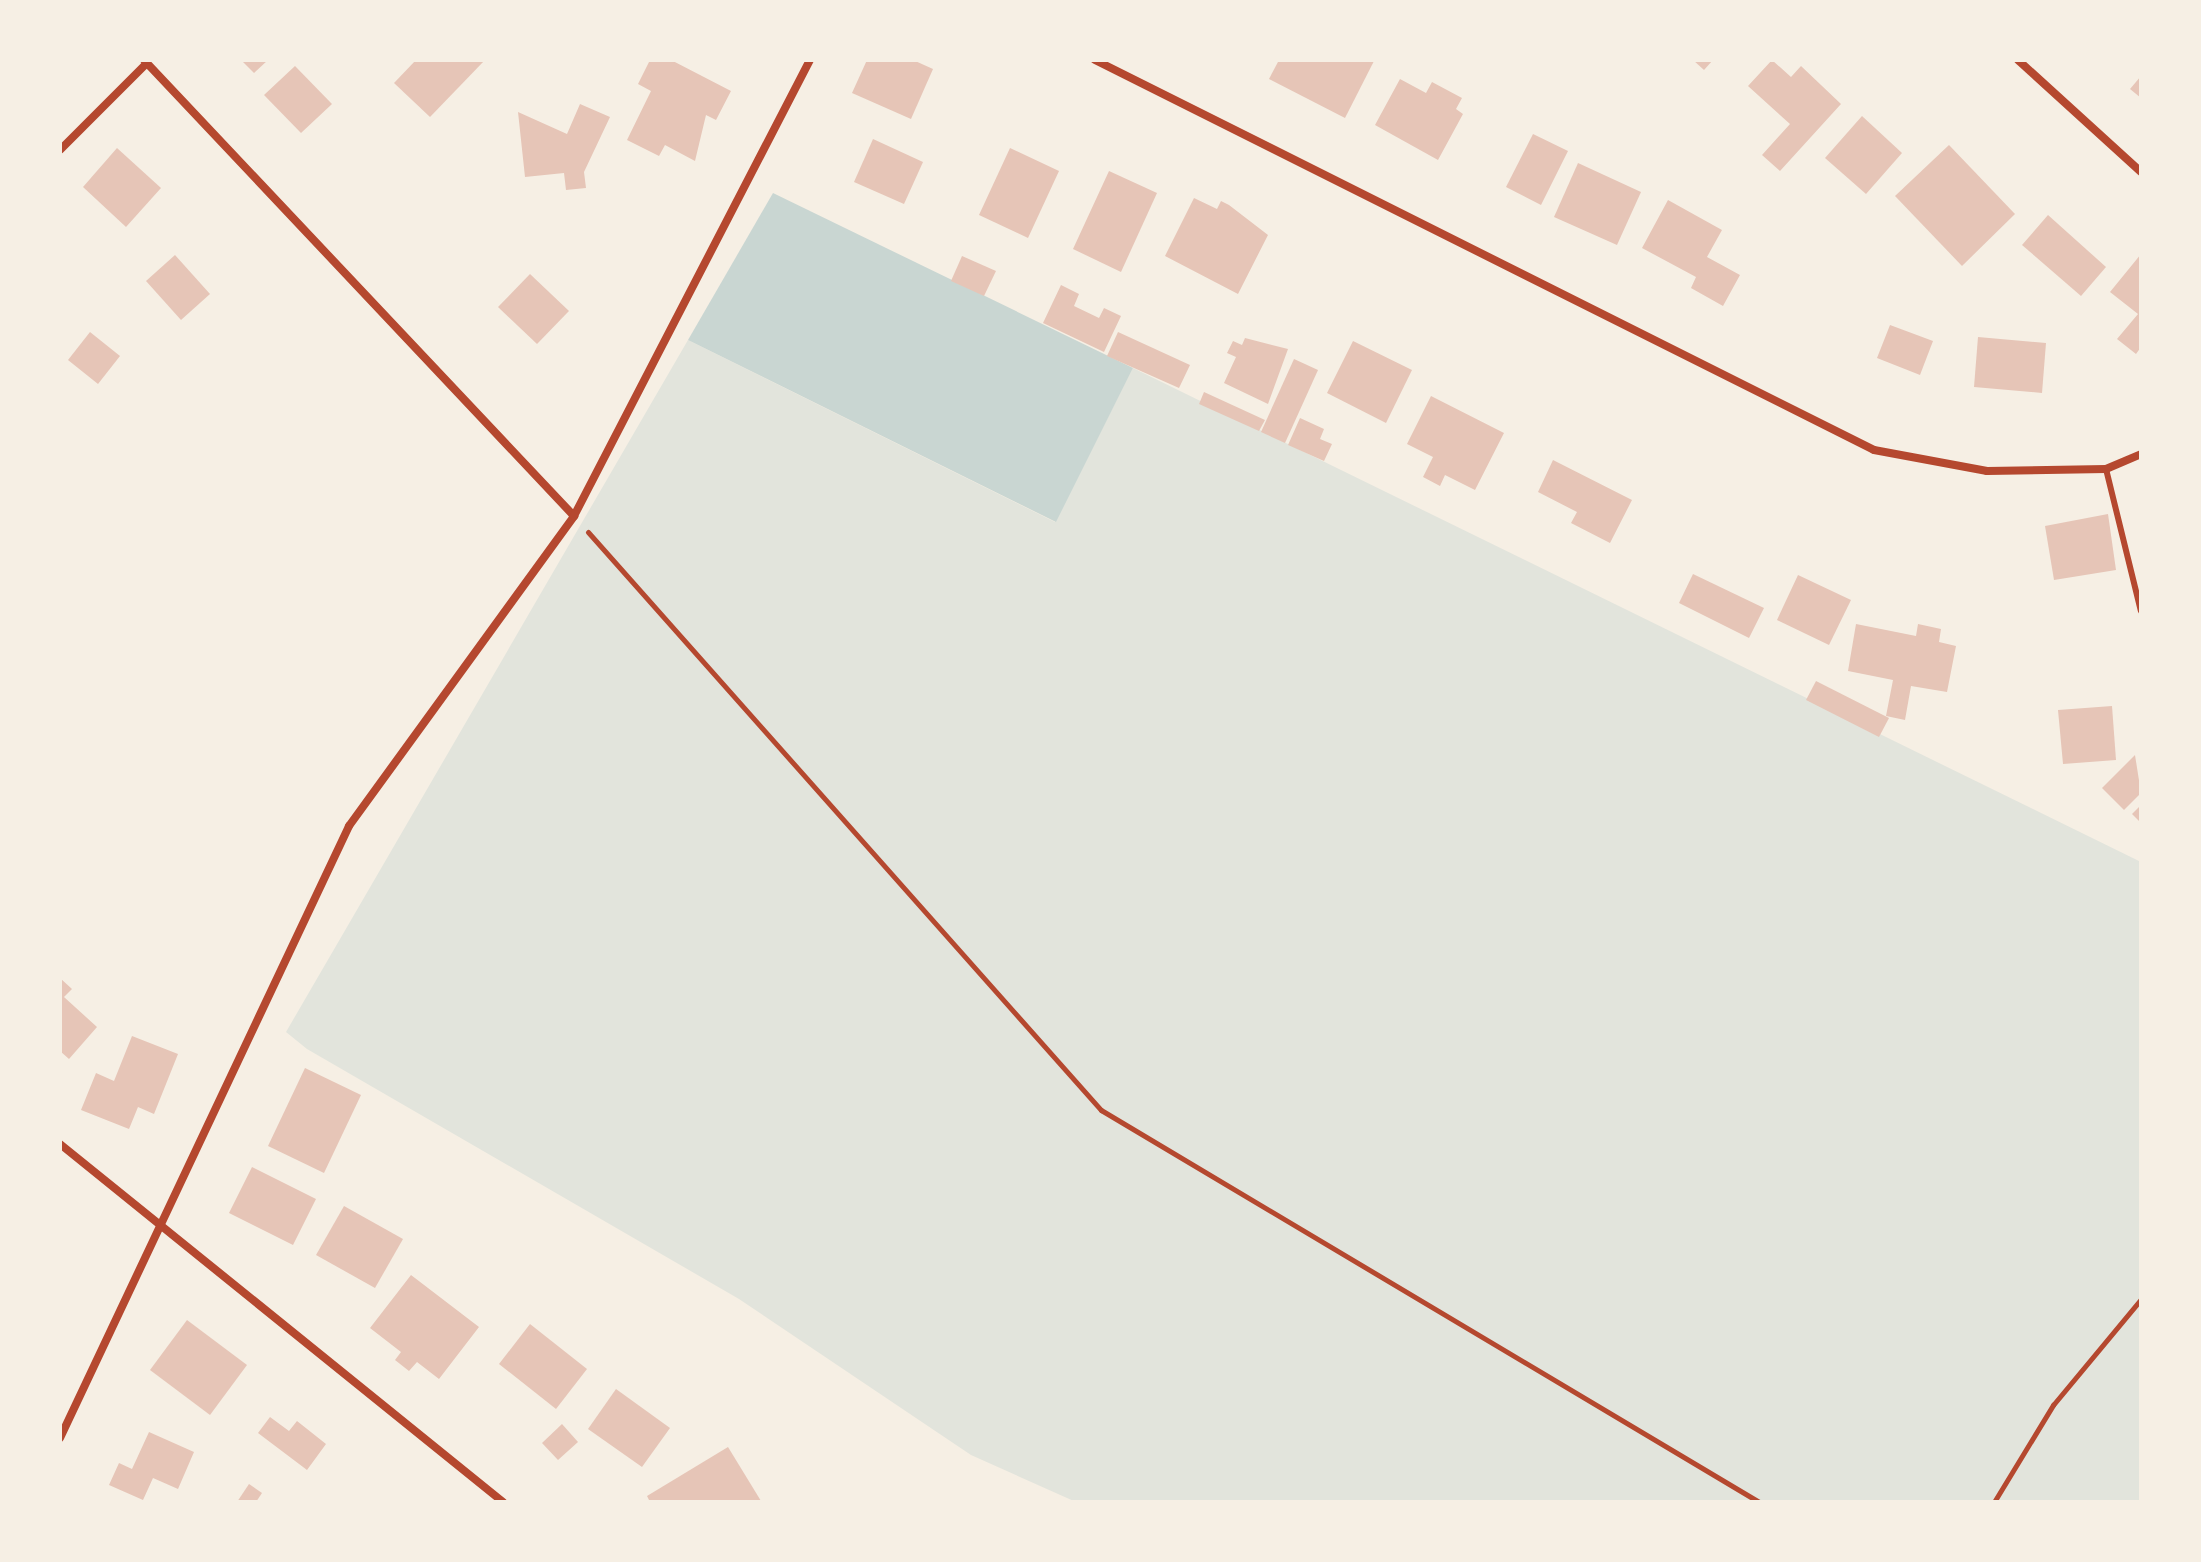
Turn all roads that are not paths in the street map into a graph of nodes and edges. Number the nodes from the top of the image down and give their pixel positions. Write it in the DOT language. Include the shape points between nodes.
graph roads {
  1 [pos="810,60"];
  2 [pos="1095,60"];
  3 [pos="2018,60"];
  4 [pos="145,61"];
  5 [pos="60,150"];
  6 [pos="2141,172"];
  7 [pos="2141,454"];
  8 [pos="2106,469"];
  9 [pos="574,516"];
  10 [pos="2141,611"];
  11 [pos="60,1144"];
  12 [pos="160,1223"];
  13 [pos="60,1438"];
  14 [pos="503,1502"];
  1 -- 9 [label="street"];
  2 -- 8 [label="street" via="1874,450 1987,471"];
  3 -- 6 [label="street"];
  4 -- 5 [label="street"];
  4 -- 9 [label="street"];
  7 -- 8 [label="street"];
  8 -- 10 [label="lane"];
  9 -- 12 [label="street" via="349,826"];
  11 -- 12 [label="street"];
  12 -- 13 [label="street"];
  12 -- 14 [label="street"];
}
